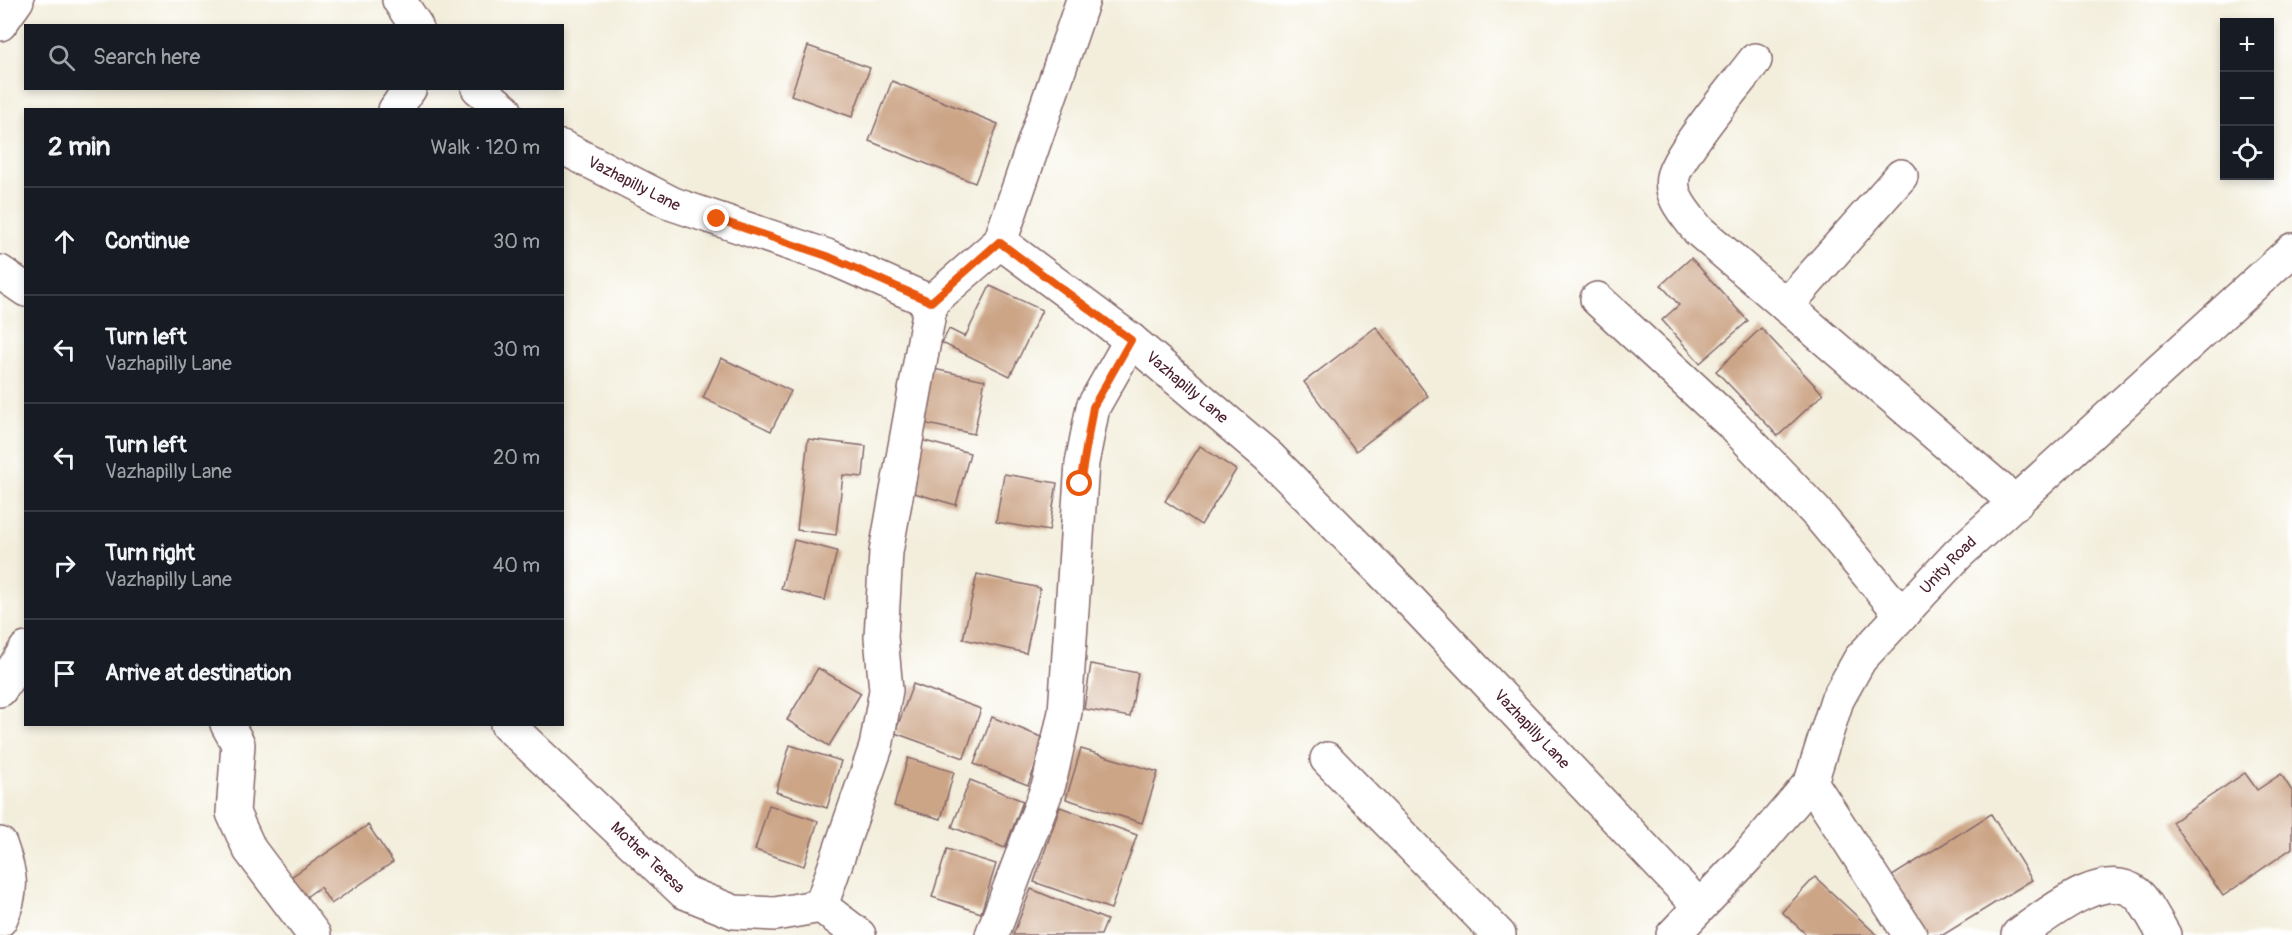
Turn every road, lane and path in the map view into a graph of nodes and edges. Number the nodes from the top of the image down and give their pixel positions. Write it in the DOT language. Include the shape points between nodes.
graph roads {
  1 [pos="17,0"];
  2 [pos="399,0"];
  3 [pos="1083,0"];
  4 [pos="0,24"];
  5 [pos="415,24"];
  6 [pos="1755,60"];
  7 [pos="409,90"];
  8 [pos="480,90"];
  9 [pos="396,108"];
  10 [pos="503,108"];
  11 [pos="564,148"];
  12 [pos="1901,176"];
  13 [pos="999,242"];
  14 [pos="2292,250"];
  15 [pos="0,272"];
  16 [pos="24,289"];
  17 [pos="1597,299"];
  18 [pos="931,302"];
  19 [pos="1786,306"];
  20 [pos="1131,340"];
  21 [pos="2016,503"];
  22 [pos="1902,615"];
  23 [pos="24,652"];
  24 [pos="0,690"];
  25 [pos="228,726"];
  26 [pos="509,726"];
  27 [pos="1327,759"];
  28 [pos="1811,782"];
  29 [pos="0,844"];
  30 [pos="821,906"];
  31 [pos="1699,906"];
  32 [pos="0,920"];
  33 [pos="314,935"];
  34 [pos="859,935"];
  35 [pos="992,935"];
  36 [pos="1499,935"];
  37 [pos="1673,935"];
  38 [pos="1911,935"];
  39 [pos="2018,935"];
  40 [pos="2164,935"];
  1 -- 4 [label="street"];
  2 -- 5 [label="street"];
  3 -- 13 [label="street"];
  6 -- 19 [label="street" via="1682,157 1672,178 1677,202 1698,230"];
  7 -- 9 [label="street"];
  8 -- 10 [label="street"];
  11 -- 18 [label="street, Vazhapilly Lane" via="674,204 827,256"];
  12 -- 19 [label="street"];
  13 -- 18 [label="street"];
  13 -- 20 [label="street, Vazhapilly Lane"];
  14 -- 21 [label="street, Unity Road"];
  15 -- 16 [label="street"];
  17 -- 22 [label="street" via="1735,427 1816,512"];
  18 -- 30 [label="street" via="886,552 881,637 886,690 876,747"];
  19 -- 21 [label="street"];
  20 -- 31 [label="street, Vazhapilly Lane" via="1268,456"];
  20 -- 35 [label="street" via="1093,407 1075,532 1065,712 1049,784"];
  21 -- 22 [label="street, Unity Road" via="1958,554"];
  22 -- 28 [label="street, Unity Road" via="1860,659 1837,700"];
  23 -- 24 [label="street"];
  25 -- 33 [label="street" via="238,744 233,813 250,850"];
  26 -- 30 [label="street, Mother Teresa" via="684,892 734,912 775,914"];
  27 -- 36 [label="street"];
  28 -- 31 [label="street, Unity Road"];
  28 -- 38 [label="street"];
  29 -- 32 [label="street" via="9,868 9,900"];
  30 -- 34 [label="street"];
  31 -- 37 [label="street, Unity Road"];
  39 -- 40 [label="street" via="2100,885 2121,884 2138,894"];
}
